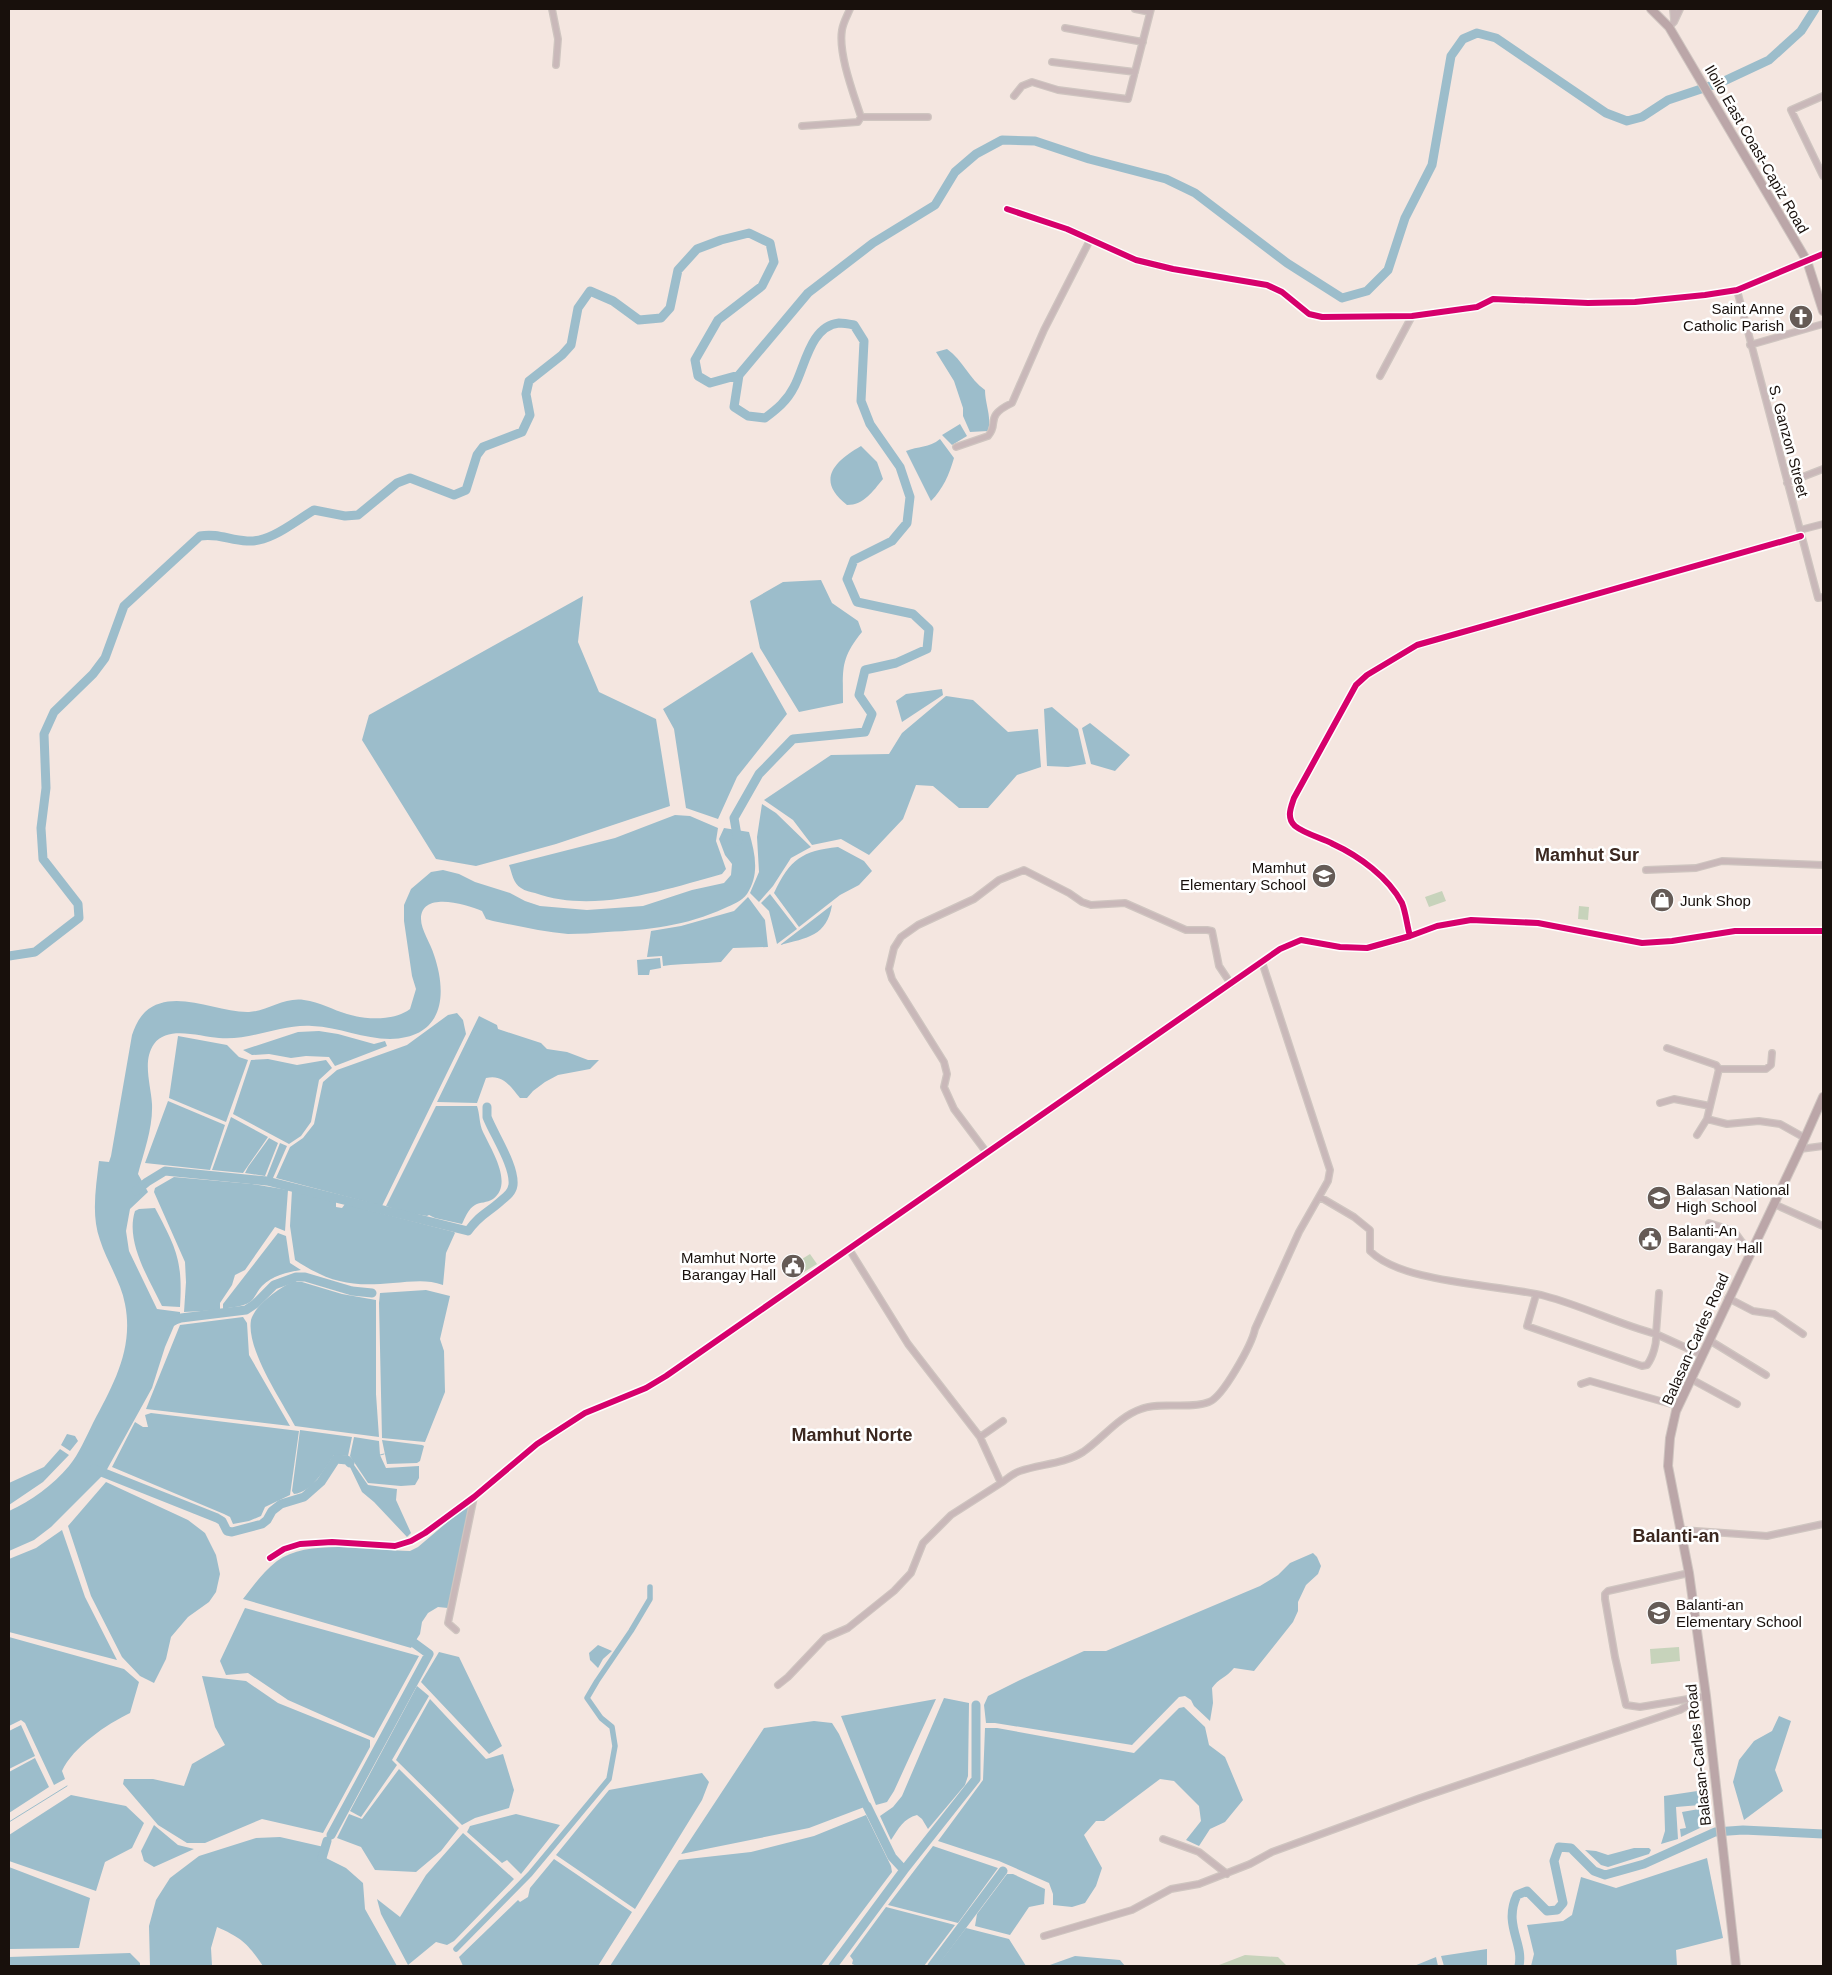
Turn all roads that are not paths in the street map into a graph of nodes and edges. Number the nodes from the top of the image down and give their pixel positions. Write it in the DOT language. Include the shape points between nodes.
graph roads {
  1 [pos="552,9"];
  2 [pos="850,9"];
  3 [pos="1136,9"];
  4 [pos="1651,9"];
  5 [pos="1673,9"];
  6 [pos="1680,9"];
  7 [pos="1151,10"];
  8 [pos="1671,24"];
  9 [pos="1066,28"];
  10 [pos="1143,42"];
  11 [pos="1052,62"];
  12 [pos="556,65"];
  13 [pos="1135,72"];
  14 [pos="1014,96"];
  15 [pos="1823,96"];
  16 [pos="861,117"];
  17 [pos="928,117"];
  18 [pos="802,126"];
  19 [pos="1823,176"];
  20 [pos="1006,209"];
  21 [pos="1090,240"];
  22 [pos="1823,254"];
  23 [pos="1807,261"];
  24 [pos="1737,290"];
  25 [pos="1823,311"];
  26 [pos="1412,316"];
  27 [pos="1823,324"];
  28 [pos="1750,345"];
  29 [pos="1380,376"];
  30 [pos="956,447"];
  31 [pos="1823,470"];
  32 [pos="1787,483"];
  33 [pos="1823,524"];
  34 [pos="1800,533"];
  35 [pos="1821,598"];
  36 [pos="1823,865"];
  37 [pos="1646,870"];
  38 [pos="1823,932"];
  39 [pos="1410,936"];
  40 [pos="1262,962"];
  41 [pos="1230,984"];
  42 [pos="1667,1048"];
  43 [pos="1772,1054"];
  44 [pos="1719,1069"];
  45 [pos="1823,1097"];
  46 [pos="1660,1103"];
  47 [pos="1710,1106"];
  48 [pos="1707,1119"];
  49 [pos="1697,1135"];
  50 [pos="1805,1138"];
  51 [pos="1823,1146"];
  52 [pos="1800,1149"];
  53 [pos="986,1153"];
  54 [pos="1320,1197"];
  55 [pos="1774,1204"];
  56 [pos="1709,1223"];
  57 [pos="1823,1226"];
  58 [pos="849,1250"];
  59 [pos="1751,1250"];
  60 [pos="1659,1293"];
  61 [pos="1536,1295"];
  62 [pos="1728,1298"];
  63 [pos="1656,1334"];
  64 [pos="1803,1334"];
  65 [pos="1709,1340"];
  66 [pos="1702,1355"];
  67 [pos="1766,1375"];
  68 [pos="1691,1379"];
  69 [pos="1581,1384"];
  70 [pos="1737,1404"];
  71 [pos="1678,1406"];
  72 [pos="1003,1421"];
  73 [pos="980,1437"];
  74 [pos="1001,1483"];
  75 [pos="474,1497"];
  76 [pos="1823,1524"];
  77 [pos="1682,1530"];
  78 [pos="270,1558"];
  79 [pos="1689,1573"];
  80 [pos="456,1630"];
  81 [pos="778,1685"];
  82 [pos="1706,1696"];
  83 [pos="1697,1698"];
  84 [pos="1163,1838"];
  85 [pos="1226,1874"];
  86 [pos="1044,1936"];
  87 [pos="1736,1966"];
  1 -- 12 [label="street" via="558,39"];
  2 -- 16 [label="street" via="841,42"];
  3 -- 7 [label="street"];
  4 -- 8 [label="main road, Iloilo East Coast-Capiz Road"];
  5 -- 8 [label="street"];
  6 -- 8 [label="street"];
  7 -- 10 [label="street"];
  8 -- 23 [label="main road, Iloilo East Coast-Capiz Road" via="1710,98"];
  9 -- 10 [label="street"];
  10 -- 13 [label="street"];
  11 -- 13 [label="street"];
  13 -- 14 [label="street" via="1128,99 1058,90 1032,82 1022,86"];
  15 -- 19 [label="street" via="1791,110"];
  16 -- 17 [label="street"];
  16 -- 18 [label="street" via="858,122"];
  20 -- 21 [label="street"];
  21 -- 26 [label="street" via="1142,262 1267,285 1282,292 1309,314 1322,317"];
  21 -- 30 [label="street" via="1044,330 1012,403 999,409 993,417 988,436"];
  22 -- 23 [label="street"];
  23 -- 24 [label="street"];
  23 -- 25 [label="main road, Iloilo East Coast-Capiz Road"];
  24 -- 26 [label="street" via="1635,302 1494,299 1477,307"];
  24 -- 28 [label="street, S. Ganzon Street"];
  26 -- 29 [label="street"];
  27 -- 28 [label="street"];
  28 -- 32 [label="street, S. Ganzon Street"];
  31 -- 32 [label="street"];
  32 -- 34 [label="street, S. Ganzon Street"];
  33 -- 34 [label="street"];
  34 -- 35 [label="street, S. Ganzon Street"];
  34 -- 39 [label="street" via="1417,645 1356,685 1294,798 1290,818 1295,826 1370,866 1402,904"];
  36 -- 37 [label="street" via="1722,861 1696,868"];
  38 -- 39 [label="street" via="1735,931 1672,942 1642,943 1538,923 1471,920 1437,926"];
  39 -- 40 [label="street" via="1367,948 1301,940 1280,948"];
  40 -- 41 [label="street"];
  40 -- 54 [label="street" via="1327,1157 1330,1170"];
  41 -- 53 [label="street"];
  41 -- 53 [label="street" via="1219,966 1212,932 1186,930 1125,903 1091,905 1024,870 1000,880 967,903 918,925 901,937 894,948 889,969 892,979 944,1062 947,1074 944,1087 954,1109"];
  42 -- 44 [label="street" via="1716,1064"];
  43 -- 44 [label="street" via="1771,1065 1766,1068"];
  44 -- 47 [label="street"];
  45 -- 50 [label="main road, Balasan-Carles Road"];
  46 -- 47 [label="street" via="1674,1098"];
  47 -- 48 [label="street"];
  48 -- 49 [label="street"];
  48 -- 50 [label="street" via="1727,1124 1759,1121 1780,1124"];
  50 -- 52 [label="main road, Balasan-Carles Road"];
  51 -- 52 [label="street"];
  52 -- 55 [label="main road, Balasan-Carles Road"];
  53 -- 58 [label="street"];
  54 -- 61 [label="street" via="1370,1230 1370,1251 1403,1271"];
  54 -- 74 [label="street" via="1299,1232 1245,1352 1218,1396 1209,1402 1140,1409 1120,1421 1082,1453 1018,1471"];
  55 -- 57 [label="street"];
  55 -- 59 [label="main road, Balasan-Carles Road"];
  56 -- 59 [label="street" via="1734,1231"];
  58 -- 73 [label="street" via="908,1344"];
  58 -- 75 [label="street" via="666,1376 646,1388 585,1413 537,1444"];
  59 -- 62 [label="main road, Balasan-Carles Road"];
  60 -- 63 [label="street"];
  61 -- 63 [label="street"];
  61 -- 63 [label="street" via="1527,1326 1642,1366 1650,1362"];
  62 -- 64 [label="street" via="1754,1311 1774,1314"];
  62 -- 65 [label="main road, Balasan-Carles Road"];
  63 -- 66 [label="street"];
  65 -- 66 [label="main road, Balasan-Carles Road"];
  65 -- 67 [label="street"];
  66 -- 68 [label="main road, Balasan-Carles Road"];
  68 -- 70 [label="street"];
  68 -- 71 [label="main road, Balasan-Carles Road"];
  69 -- 71 [label="street" via="1590,1381"];
  71 -- 77 [label="main road, Balasan-Carles Road" via="1670,1438 1668,1466"];
  72 -- 73 [label="street"];
  73 -- 74 [label="street"];
  74 -- 81 [label="street" via="951,1515 924,1543 911,1573 894,1591 848,1628 825,1638"];
  75 -- 78 [label="street" via="425,1533 395,1546 332,1542 300,1544"];
  75 -- 80 [label="street" via="448,1623"];
  76 -- 77 [label="street" via="1767,1536"];
  77 -- 79 [label="main road, Balasan-Carles Road"];
  79 -- 82 [label="main road, Balasan-Carles Road"];
  79 -- 83 [label="street" via="1605,1594 1626,1705 1640,1707"];
  82 -- 83 [label="street"];
  82 -- 87 [label="main road, Balasan-Carles Road"];
  83 -- 85 [label="street" via="1680,1710 1420,1798 1272,1852"];
  84 -- 85 [label="street" via="1199,1852"];
  85 -- 86 [label="street" via="1171,1890 1132,1910"];
}
